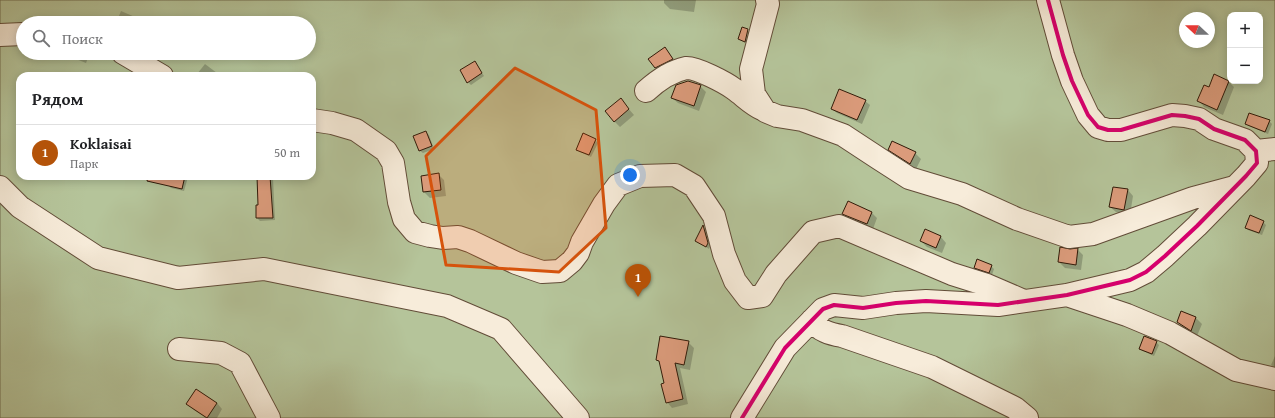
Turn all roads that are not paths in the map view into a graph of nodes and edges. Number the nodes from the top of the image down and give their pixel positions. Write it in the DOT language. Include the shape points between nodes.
graph roads {
  1 [pos="767,0"];
  2 [pos="1048,0"];
  3 [pos="16,34"];
  4 [pos="0,35"];
  5 [pos="136,60"];
  6 [pos="155,72"];
  7 [pos="646,91"];
  8 [pos="765,110"];
  9 [pos="316,121"];
  10 [pos="1266,150"];
  11 [pos="0,187"];
  12 [pos="1234,187"];
  13 [pos="1067,295"];
  14 [pos="1024,301"];
  15 [pos="812,320"];
  16 [pos="179,349"];
  17 [pos="1275,379"];
  18 [pos="269,418"];
  19 [pos="578,418"];
  20 [pos="742,418"];
  21 [pos="1027,418"];
  1 -- 8 [label="street" via="751,69 754,94"];
  2 -- 10 [label="street" via="1072,81 1088,115 1098,127 1121,130 1172,115 1185,116 1199,119 1214,129"];
  3 -- 4 [label="street"];
  5 -- 6 [label="street"];
  7 -- 8 [label="street" via="660,79 688,68 711,75"];
  8 -- 12 [label="street" via="776,116 802,120 843,135 909,178 962,194 1017,219 1069,237 1093,234 1193,198"];
  9 -- 14 [label="street" via="356,130 386,151 393,163 404,219 415,232 470,240 516,263 542,272 560,271 572,261 604,204 618,185 640,176 675,175 694,186 714,216 724,254 735,281 748,298 762,296 776,274 813,232 839,226 952,274"];
  10 -- 12 [label="street"];
  11 -- 19 [label="street" via="20,207 98,258 178,278 264,270 448,306 501,329"];
  12 -- 13 [label="street" via="1197,226 1146,272 1130,280"];
  13 -- 14 [label="street"];
  13 -- 17 [label="street" via="1127,314 1170,333 1236,370"];
  14 -- 15 [label="street" via="998,305 926,301 863,308 834,305 823,309"];
  15 -- 20 [label="street" via="786,348"];
  15 -- 21 [label="street" via="816,326 830,334 932,366 1015,408"];
  16 -- 18 [label="street" via="221,353 240,363"];
}
